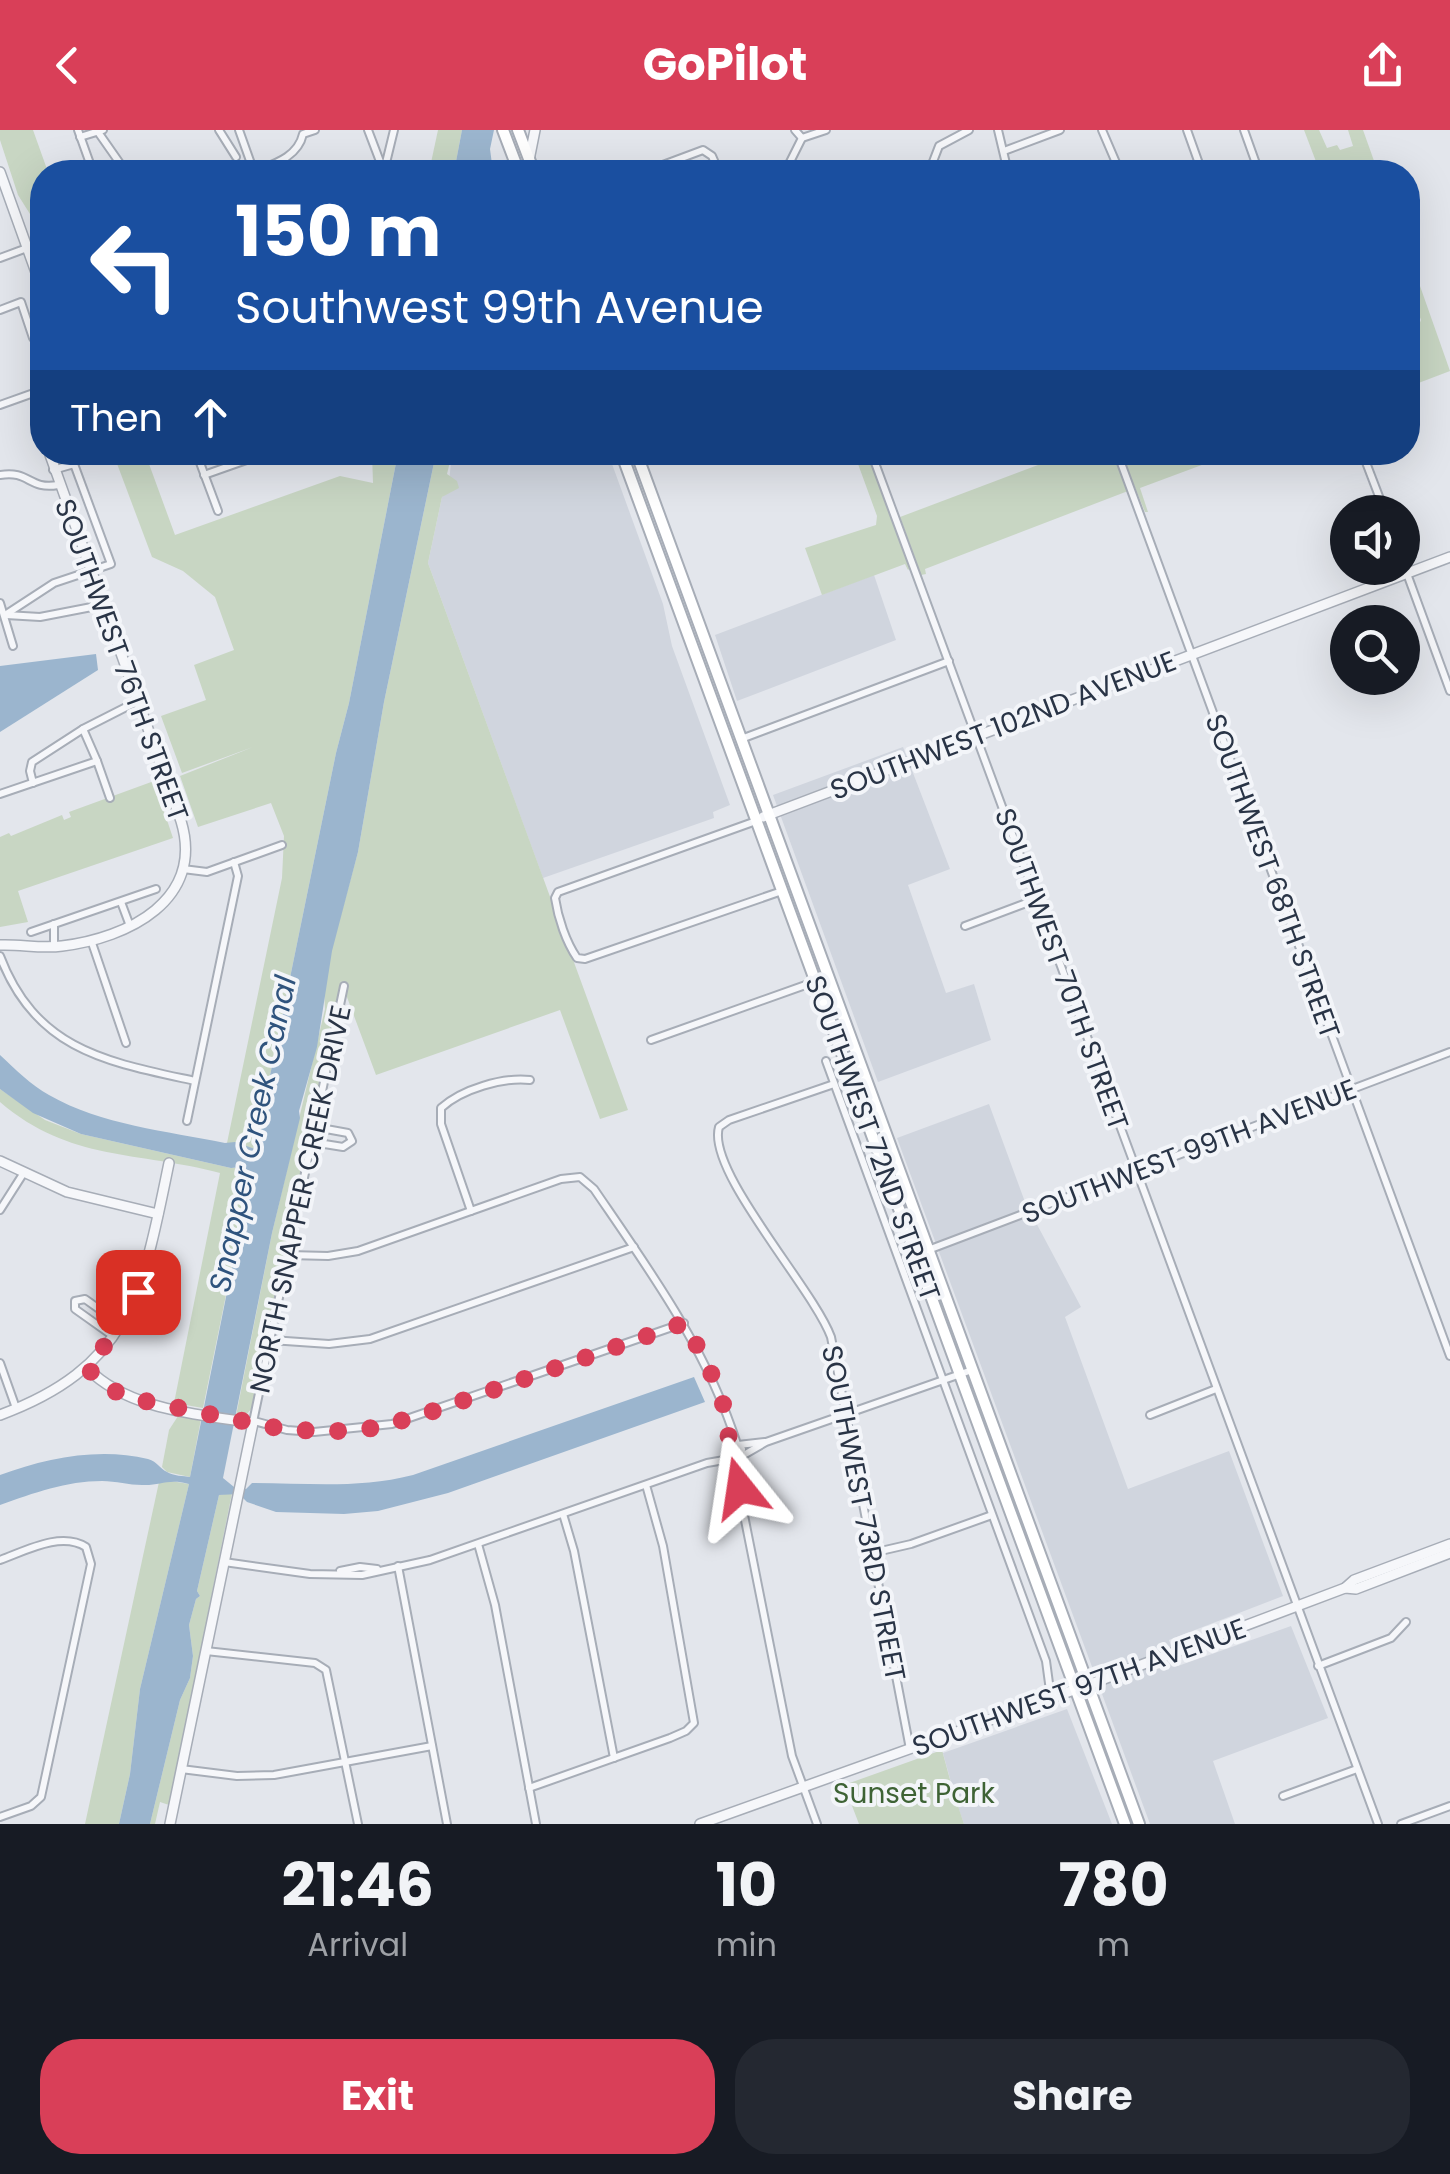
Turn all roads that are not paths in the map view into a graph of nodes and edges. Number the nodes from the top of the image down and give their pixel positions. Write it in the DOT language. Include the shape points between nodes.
graph roads {
  1 [pos="219,130"];
  2 [pos="315,130"];
  3 [pos="368,130"];
  4 [pos="394,130"];
  5 [pos="509,130"];
  6 [pos="535,130"];
  7 [pos="795,130"];
  8 [pos="826,130"];
  9 [pos="969,130"];
  10 [pos="998,130"];
  11 [pos="1060,130"];
  12 [pos="1102,130"];
  13 [pos="1187,130"];
  14 [pos="1244,130"];
  15 [pos="100,131"];
  16 [pos="239,131"];
  17 [pos="302,132"];
  18 [pos="79,134"];
  19 [pos="802,138"];
  20 [pos="225,139"];
  21 [pos="1004,152"];
  22 [pos="236,158"];
  23 [pos="88,160"];
  24 [pos="118,160"];
  25 [pos="250,160"];
  26 [pos="276,160"];
  27 [pos="379,160"];
  28 [pos="387,160"];
  29 [pos="516,160"];
  30 [pos="529,160"];
  31 [pos="676,160"];
  32 [pos="714,160"];
  33 [pos="792,160"];
  34 [pos="934,160"];
  35 [pos="1006,160"];
  36 [pos="1115,160"];
  37 [pos="1198,160"];
  38 [pos="1255,160"];
  39 [pos="0,172"];
  40 [pos="28,248"];
  41 [pos="30,254"];
  42 [pos="0,258"];
  43 [pos="0,310"];
  44 [pos="30,329"];
  45 [pos="30,394"];
  46 [pos="0,405"];
  47 [pos="52,465"];
  48 [pos="70,465"];
  49 [pos="74,465"];
  50 [pos="201,465"];
  51 [pos="226,465"];
  52 [pos="626,465"];
  53 [pos="641,465"];
  54 [pos="876,465"];
  55 [pos="1122,465"];
  56 [pos="1367,465"];
  57 [pos="53,470"];
  58 [pos="204,474"];
  59 [pos="0,476"];
  60 [pos="58,485"];
  61 [pos="1378,495"];
  62 [pos="652,498"];
  63 [pos="640,502"];
  64 [pos="218,511"];
  65 [pos="1450,557"];
  66 [pos="1420,568"];
  67 [pos="90,570"];
  68 [pos="1375,585"];
  69 [pos="1411,585"];
  70 [pos="0,603"];
  71 [pos="102,605"];
  72 [pos="680,612"];
  73 [pos="5,614"];
  74 [pos="701,630"];
  75 [pos="13,646"];
  76 [pos="1191,654"];
  77 [pos="949,661"];
  78 [pos="1450,691"];
  79 [pos="138,701"];
  80 [pos="84,729"];
  81 [pos="977,734"];
  82 [pos="741,740"];
  83 [pos="97,762"];
  84 [pos="33,783"];
  85 [pos="0,794"];
  86 [pos="110,798"];
  87 [pos="769,815"];
  88 [pos="756,820"];
  89 [pos="282,845"];
  90 [pos="234,862"];
  91 [pos="183,870"];
  92 [pos="156,890"];
  93 [pos="782,891"];
  94 [pos="1037,898"];
  95 [pos="121,902"];
  96 [pos="54,924"];
  97 [pos="130,926"];
  98 [pos="965,926"];
  99 [pos="31,932"];
  100 [pos="91,939"];
  101 [pos="0,946"];
  102 [pos="54,946"];
  103 [pos="0,956"];
  104 [pos="828,977"];
  105 [pos="816,981"];
  106 [pos="344,986"];
  107 [pos="651,1040"];
  108 [pos="126,1043"];
  109 [pos="1450,1052"];
  110 [pos="826,1062"];
  111 [pos="864,1074"];
  112 [pos="852,1079"];
  113 [pos="530,1080"];
  114 [pos="196,1082"];
  115 [pos="834,1084"];
  116 [pos="1351,1090"];
  117 [pos="187,1121"];
  118 [pos="316,1127"];
  119 [pos="312,1142"];
  120 [pos="884,1147"];
  121 [pos="0,1161"];
  122 [pos="169,1163"];
  123 [pos="1136,1171"];
  124 [pos="23,1174"];
  125 [pos="0,1210"];
  126 [pos="471,1211"];
  127 [pos="158,1214"];
  128 [pos="634,1247"];
  129 [pos="928,1250"];
  130 [pos="916,1254"];
  131 [pos="288,1255"];
  132 [pos="684,1323"];
  133 [pos="121,1325"];
  134 [pos="113,1336"];
  135 [pos="271,1340"];
  136 [pos="1450,1356"];
  137 [pos="0,1363"];
  138 [pos="87,1368"];
  139 [pos="972,1370"];
  140 [pos="959,1374"];
  141 [pos="942,1380"];
  142 [pos="1216,1389"];
  143 [pos="17,1409"];
  144 [pos="846,1414"];
  145 [pos="1150,1414"];
  146 [pos="0,1415"];
  147 [pos="253,1422"];
  148 [pos="766,1442"];
  149 [pos="733,1446"];
  150 [pos="736,1458"];
  151 [pos="706,1464"];
  152 [pos="646,1485"];
  153 [pos="1022,1505"];
  154 [pos="1009,1509"];
  155 [pos="562,1514"];
  156 [pos="992,1515"];
  157 [pos="478,1544"];
  158 [pos="1450,1544"];
  159 [pos="872,1553"];
  160 [pos="1450,1554"];
  161 [pos="0,1560"];
  162 [pos="224,1562"];
  163 [pos="398,1566"];
  164 [pos="1346,1588"];
  165 [pos="1296,1607"];
  166 [pos="1406,1622"];
  167 [pos="206,1651"];
  168 [pos="1318,1666"];
  169 [pos="1088,1685"];
  170 [pos="1074,1690"];
  171 [pos="1051,1698"];
  172 [pos="432,1746"];
  173 [pos="910,1749"];
  174 [pos="614,1758"];
  175 [pos="346,1763"];
  176 [pos="181,1769"];
  177 [pos="1357,1769"];
  178 [pos="804,1786"];
  179 [pos="529,1788"];
  180 [pos="1283,1796"];
  181 [pos="1450,1806"];
  182 [pos="0,1817"];
  183 [pos="170,1824"];
  184 [pos="358,1824"];
  185 [pos="447,1824"];
  186 [pos="536,1824"];
  187 [pos="700,1824"];
  188 [pos="818,1824"];
  189 [pos="1125,1824"];
  190 [pos="1139,1824"];
  191 [pos="1378,1824"];
  192 [pos="1401,1824"];
  1 -- 20 [label="street"];
  2 -- 17 [label="street"];
  3 -- 27 [label="street"];
  4 -- 28 [label="street"];
  5 -- 29 [label="main road"];
  5 -- 30 [label="main road"];
  6 -- 30 [label="street"];
  7 -- 19 [label="street"];
  8 -- 19 [label="street"];
  9 -- 34 [label="street" via="939,146"];
  10 -- 21 [label="street"];
  11 -- 21 [label="street"];
  12 -- 36 [label="street"];
  13 -- 37 [label="street"];
  14 -- 38 [label="street"];
  15 -- 18 [label="street"];
  15 -- 24 [label="street"];
  16 -- 20 [label="street"];
  16 -- 25 [label="street"];
  17 -- 26 [label="street" via="295,150"];
  18 -- 23 [label="street"];
  19 -- 33 [label="street"];
  20 -- 22 [label="street"];
  21 -- 35 [label="street"];
  31 -- 32 [label="street" via="703,150"];
  39 -- 40 [label="street"];
  40 -- 41 [label="street"];
  40 -- 42 [label="street"];
  43 -- 44 [label="street" via="21,302"];
  45 -- 46 [label="street"];
  47 -- 57 [label="street, SOUTHWEST 76TH STREET"];
  48 -- 57 [label="street"];
  49 -- 67 [label="street" via="111,564"];
  50 -- 58 [label="street"];
  51 -- 58 [label="street"];
  52 -- 63 [label="main road, SOUTHWEST 72ND STREET"];
  53 -- 62 [label="main road, SOUTHWEST 72ND STREET"];
  54 -- 77 [label="street, SOUTHWEST 70TH STREET"];
  55 -- 76 [label="street, SOUTHWEST 68TH STREET"];
  56 -- 61 [label="street"];
  57 -- 60 [label="street, SOUTHWEST 76TH STREET"];
  58 -- 64 [label="street"];
  59 -- 60 [label="street" via="18,473 40,487"];
  60 -- 67 [label="street, SOUTHWEST 76TH STREET"];
  62 -- 63 [label="main road"];
  62 -- 74 [label="main road, SOUTHWEST 72ND STREET"];
  63 -- 72 [label="main road, SOUTHWEST 72ND STREET"];
  65 -- 66 [label="street, SOUTHWEST 102ND AVENUE"];
  67 -- 71 [label="street, SOUTHWEST 76TH STREET"];
  67 -- 73 [label="street" via="54,583"];
  68 -- 76 [label="street, SOUTHWEST 102ND AVENUE"];
  69 -- 78 [label="street"];
  70 -- 73 [label="street"];
  71 -- 73 [label="street" via="40,617"];
  71 -- 79 [label="street, SOUTHWEST 76TH STREET"];
  72 -- 74 [label="main road"];
  72 -- 88 [label="main road, SOUTHWEST 72ND STREET"];
  73 -- 75 [label="street"];
  74 -- 82 [label="main road, SOUTHWEST 72ND STREET"];
  76 -- 81 [label="street, SOUTHWEST 102ND AVENUE"];
  76 -- 116 [label="street, SOUTHWEST 68TH STREET"];
  77 -- 81 [label="street, SOUTHWEST 70TH STREET"];
  77 -- 82 [label="street"];
  79 -- 80 [label="street"];
  79 -- 91 [label="street, SOUTHWEST 76TH STREET" via="184,830"];
  80 -- 83 [label="street"];
  80 -- 84 [label="street" via="32,762"];
  81 -- 87 [label="street, SOUTHWEST 102ND AVENUE"];
  81 -- 94 [label="street, SOUTHWEST 70TH STREET"];
  82 -- 87 [label="main road, SOUTHWEST 72ND STREET"];
  83 -- 84 [label="street"];
  83 -- 86 [label="street"];
  84 -- 85 [label="street"];
  87 -- 88 [label="street, SOUTHWEST 102ND AVENUE"];
  87 -- 104 [label="main road, SOUTHWEST 72ND STREET"];
  88 -- 93 [label="main road, SOUTHWEST 72ND STREET"];
  88 -- 93 [label="street, SOUTHWEST 102ND AVENUE" via="556,893 571,949 580,959"];
  89 -- 90 [label="street"];
  90 -- 91 [label="street"];
  90 -- 114 [label="street" via="238,876"];
  91 -- 97 [label="street" via="162,905"];
  92 -- 95 [label="street"];
  93 -- 105 [label="main road, SOUTHWEST 72ND STREET"];
  94 -- 98 [label="street"];
  94 -- 123 [label="street, SOUTHWEST 70TH STREET"];
  95 -- 96 [label="street"];
  95 -- 97 [label="street"];
  96 -- 99 [label="street"];
  96 -- 102 [label="street"];
  97 -- 100 [label="street"];
  100 -- 102 [label="street"];
  100 -- 108 [label="street"];
  101 -- 102 [label="street"];
  103 -- 114 [label="street" via="30,1008 69,1042 117,1065"];
  104 -- 105 [label="street"];
  104 -- 111 [label="main road, SOUTHWEST 72ND STREET"];
  105 -- 107 [label="street"];
  105 -- 112 [label="main road, SOUTHWEST 72ND STREET"];
  106 -- 118 [label="street, NORTH SNAPPER CREEK DRIVE"];
  109 -- 116 [label="street, SOUTHWEST 99TH AVENUE"];
  110 -- 115 [label="street, SOUTHWEST 72ND STREET"];
  111 -- 112 [label="main road"];
  111 -- 120 [label="main road, SOUTHWEST 72ND STREET"];
  112 -- 120 [label="main road, SOUTHWEST 72ND STREET"];
  113 -- 126 [label="street" via="512,1078 453,1098 440,1111"];
  114 -- 117 [label="street"];
  115 -- 141 [label="street, SOUTHWEST 72ND STREET"];
  115 -- 144 [label="street, SOUTHWEST 73RD STREET" via="733,1118 719,1127 717,1140 735,1182 828,1329"];
  116 -- 123 [label="street, SOUTHWEST 99TH AVENUE"];
  116 -- 136 [label="street, SOUTHWEST 68TH STREET"];
  118 -- 119 [label="street, NORTH SNAPPER CREEK DRIVE"];
  118 -- 119 [label="street" via="348,1133 352,1141"];
  119 -- 131 [label="street, NORTH SNAPPER CREEK DRIVE"];
  120 -- 129 [label="main road, SOUTHWEST 72ND STREET"];
  120 -- 130 [label="main road, SOUTHWEST 72ND STREET"];
  121 -- 124 [label="street"];
  122 -- 127 [label="street"];
  123 -- 129 [label="street, SOUTHWEST 99TH AVENUE"];
  123 -- 142 [label="street, SOUTHWEST 70TH STREET"];
  124 -- 125 [label="street"];
  124 -- 127 [label="street" via="66,1192"];
  126 -- 128 [label="street" via="580,1177"];
  126 -- 131 [label="street" via="349,1253"];
  127 -- 133 [label="street" via="144,1278"];
  128 -- 132 [label="street"];
  128 -- 135 [label="street" via="370,1339"];
  129 -- 130 [label="main road"];
  129 -- 139 [label="main road, SOUTHWEST 72ND STREET"];
  130 -- 140 [label="main road, SOUTHWEST 72ND STREET"];
  131 -- 135 [label="street, NORTH SNAPPER CREEK DRIVE"];
  132 -- 147 [label="street" via="392,1424 329,1432"];
  132 -- 149 [label="street" via="710,1374"];
  133 -- 134 [label="street"];
  133 -- 134 [label="street" via="84,1298 74,1301 78,1314"];
  134 -- 138 [label="street"];
  135 -- 147 [label="street, NORTH SNAPPER CREEK DRIVE"];
  137 -- 143 [label="street"];
  138 -- 143 [label="street"];
  138 -- 147 [label="street" via="118,1394"];
  139 -- 140 [label="street"];
  139 -- 153 [label="main road, SOUTHWEST 72ND STREET"];
  140 -- 141 [label="street"];
  140 -- 154 [label="main road, SOUTHWEST 72ND STREET"];
  141 -- 144 [label="street"];
  141 -- 156 [label="street, SOUTHWEST 72ND STREET"];
  142 -- 145 [label="street"];
  142 -- 165 [label="street, SOUTHWEST 70TH STREET"];
  143 -- 146 [label="street"];
  144 -- 148 [label="street"];
  144 -- 159 [label="street, SOUTHWEST 73RD STREET"];
  147 -- 162 [label="street, NORTH SNAPPER CREEK DRIVE"];
  148 -- 149 [label="street"];
  148 -- 150 [label="street"];
  149 -- 150 [label="street"];
  149 -- 150 [label="street" via="742,1448"];
  149 -- 151 [label="street"];
  150 -- 151 [label="street"];
  150 -- 178 [label="street" via="792,1756"];
  151 -- 152 [label="street"];
  152 -- 155 [label="street"];
  152 -- 174 [label="street" via="694,1722 682,1734"];
  153 -- 154 [label="main road"];
  153 -- 169 [label="main road, SOUTHWEST 72ND STREET"];
  154 -- 170 [label="main road, SOUTHWEST 72ND STREET"];
  155 -- 157 [label="street"];
  155 -- 174 [label="street"];
  156 -- 159 [label="street"];
  156 -- 171 [label="street, SOUTHWEST 72ND STREET" via="1046,1661"];
  157 -- 163 [label="street"];
  157 -- 179 [label="street"];
  158 -- 164 [label="street, SOUTHWEST 97TH AVENUE"];
  159 -- 173 [label="street, SOUTHWEST 73RD STREET"];
  160 -- 164 [label="street, SOUTHWEST 97TH AVENUE"];
  161 -- 182 [label="street" via="78,1542 91,1564 39,1802"];
  162 -- 163 [label="street" via="358,1576"];
  162 -- 167 [label="street, NORTH SNAPPER CREEK DRIVE"];
  163 -- 172 [label="street"];
  164 -- 165 [label="street, SOUTHWEST 97TH AVENUE"];
  165 -- 168 [label="street, SOUTHWEST 70TH STREET"];
  165 -- 169 [label="street, SOUTHWEST 97TH AVENUE"];
  166 -- 168 [label="street" via="1392,1638"];
  167 -- 175 [label="street" via="315,1663 328,1672"];
  167 -- 176 [label="street, NORTH SNAPPER CREEK DRIVE"];
  168 -- 177 [label="street, SOUTHWEST 70TH STREET"];
  169 -- 170 [label="street, SOUTHWEST 97TH AVENUE"];
  169 -- 190 [label="main road, SOUTHWEST 72ND STREET"];
  170 -- 171 [label="street, SOUTHWEST 97TH AVENUE"];
  170 -- 189 [label="main road, SOUTHWEST 72ND STREET"];
  171 -- 173 [label="street, SOUTHWEST 97TH AVENUE"];
  172 -- 175 [label="street"];
  172 -- 185 [label="street"];
  173 -- 178 [label="street, SOUTHWEST 97TH AVENUE"];
  174 -- 179 [label="street"];
  175 -- 176 [label="street" via="253,1776"];
  175 -- 184 [label="street"];
  176 -- 183 [label="street, NORTH SNAPPER CREEK DRIVE"];
  177 -- 180 [label="street"];
  177 -- 191 [label="street, SOUTHWEST 70TH STREET"];
  178 -- 187 [label="street, SOUTHWEST 97TH AVENUE"];
  178 -- 188 [label="street"];
  179 -- 186 [label="street"];
  181 -- 192 [label="street"];
}
